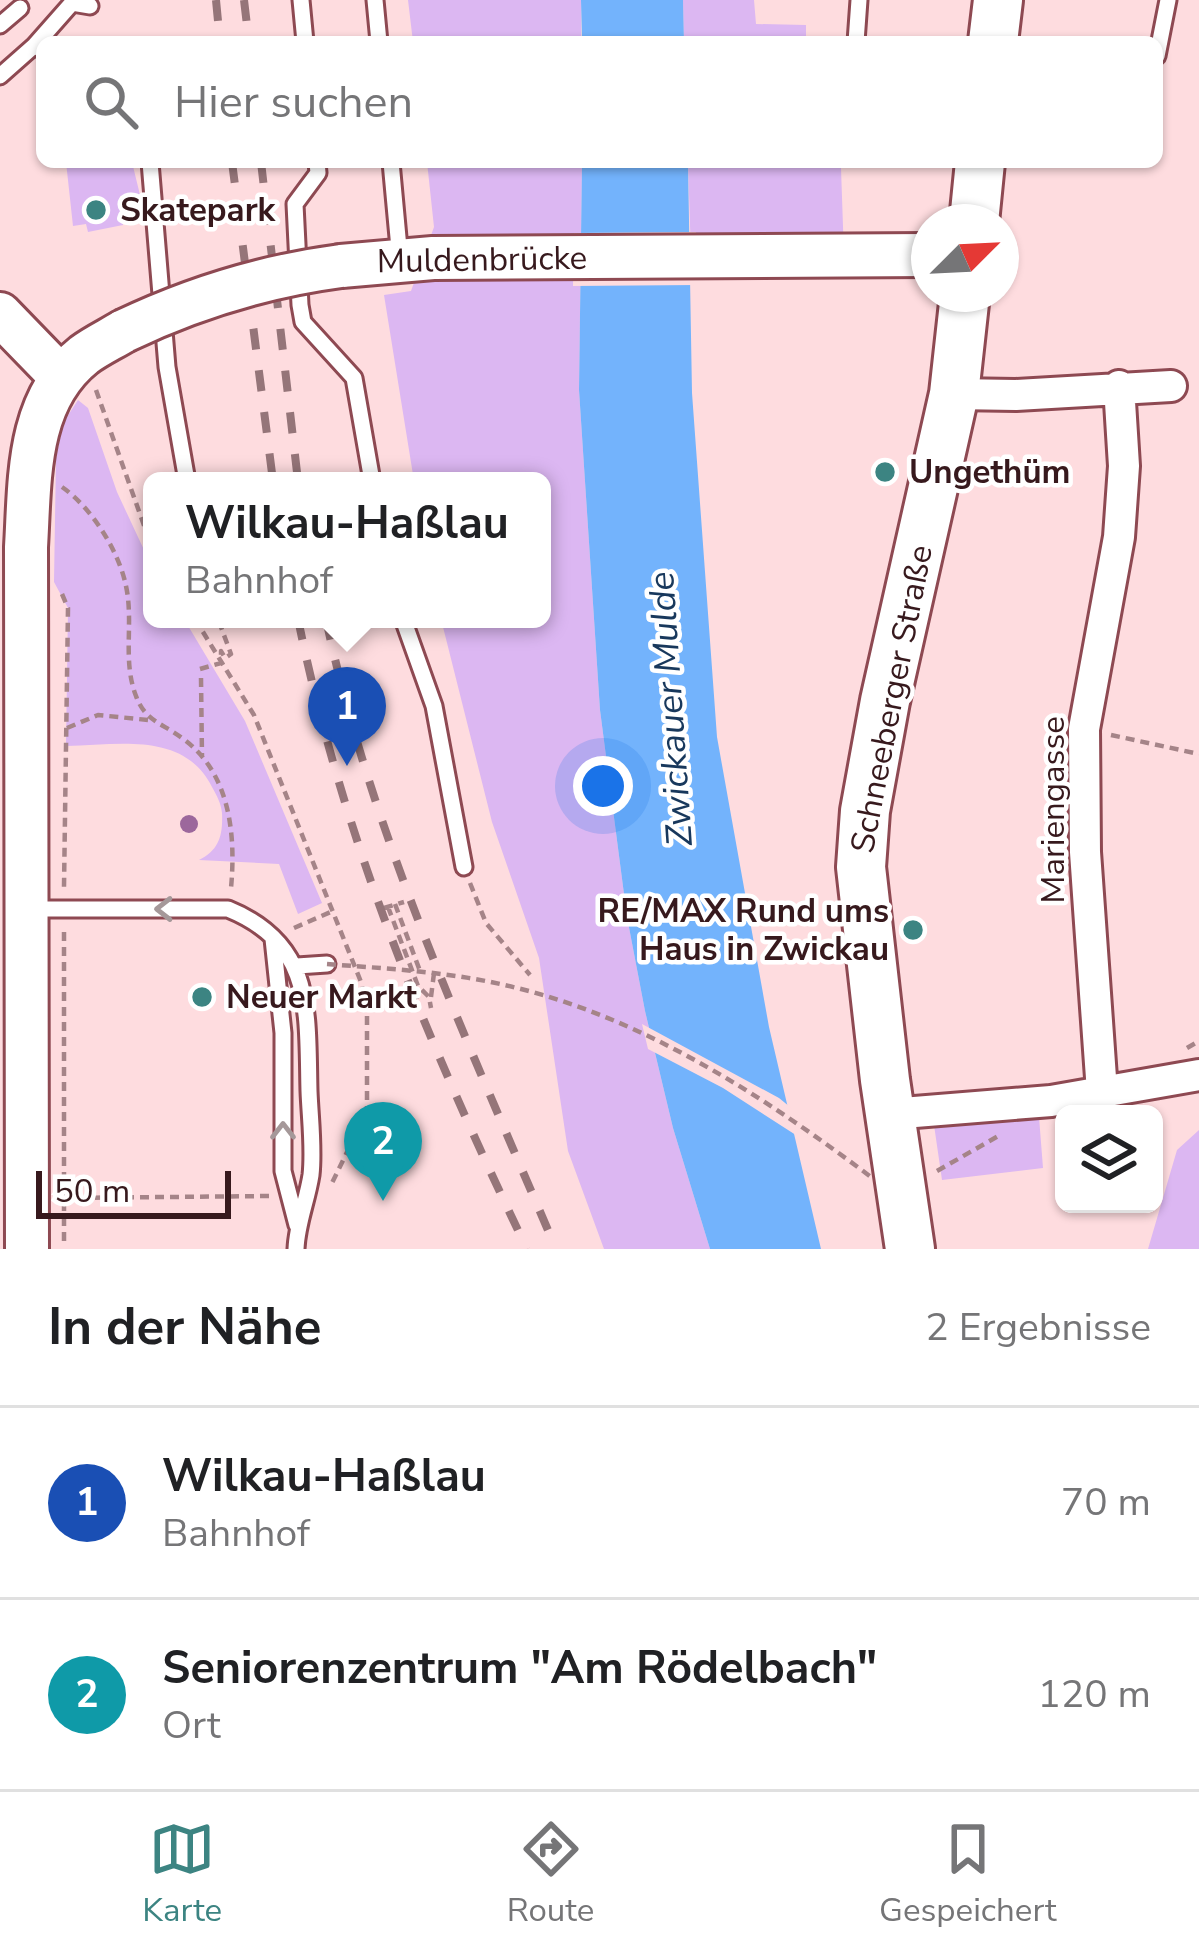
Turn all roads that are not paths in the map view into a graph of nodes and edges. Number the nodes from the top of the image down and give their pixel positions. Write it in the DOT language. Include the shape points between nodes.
graph roads {
  1 [pos="301,0"];
  2 [pos="375,0"];
  3 [pos="859,0"];
  4 [pos="998,0"];
  5 [pos="1168,0"];
  6 [pos="91,6"];
  7 [pos="20,8"];
  8 [pos="0,25"];
  9 [pos="48,36"];
  10 [pos="304,36"];
  11 [pos="378,36"];
  12 [pos="856,36"];
  13 [pos="994,36"];
  14 [pos="1161,36"];
  15 [pos="36,50"];
  16 [pos="0,76"];
  17 [pos="150,168"];
  18 [pos="317,168"];
  19 [pos="393,168"];
  20 [pos="979,168"];
  21 [pos="976,204"];
  22 [pos="911,255"];
  23 [pos="417,258"];
  24 [pos="963,312"];
  25 [pos="0,314"];
  26 [pos="79,380"];
  27 [pos="1119,386"];
  28 [pos="1171,386"];
  29 [pos="954,394"];
  30 [pos="186,472"];
  31 [pos="370,472"];
  32 [pos="406,628"];
  33 [pos="464,867"];
  34 [pos="28,908"];
  35 [pos="273,936"];
  36 [pos="14,954"];
  37 [pos="327,964"];
  38 [pos="297,966"];
  39 [pos="1199,1075"];
  40 [pos="1102,1092"];
  41 [pos="890,1114"];
  42 [pos="297,1226"];
  43 [pos="27,1249"];
  44 [pos="296,1249"];
  45 [pos="910,1249"];
  1 -- 10 [label="lane"];
  2 -- 11 [label="lane"];
  3 -- 12 [label="lane"];
  4 -- 13 [label="main road"];
  5 -- 14 [label="lane"];
  6 -- 9 [label="lane" via="72,3"];
  7 -- 8 [label="lane"];
  15 -- 16 [label="lane"];
  17 -- 30 [label="lane" via="167,367"];
  18 -- 31 [label="lane" via="296,204 303,322 354,377"];
  19 -- 23 [label="lane"];
  20 -- 21 [label="main road"];
  22 -- 23 [label="main road, Muldenbrücke"];
  23 -- 26 [label="main road, Muldenbrücke, bridge" via="303,271 178,305 84,356"];
  24 -- 29 [label="main road, Schneeberger Straße"];
  25 -- 26 [label="main road"];
  26 -- 34 [label="main road" via="35,431 30,471"];
  27 -- 28 [label="street"];
  27 -- 29 [label="street"];
  27 -- 40 [label="street, Mariengasse" via="1119,537 1084,729"];
  29 -- 41 [label="main road, Schneeberger Straße" via="865,811 861,867"];
  32 -- 33 [label="lane" via="434,706"];
  35 -- 34 [label="lane, one-way" via="228,909"];
  34 -- 36 [label="main road"];
  35 -- 38 [label="lane"];
  42 -- 35 [label="lane, one-way" via="283,1171"];
  36 -- 43 [label="main road"];
  37 -- 38 [label="lane"];
  38 -- 42 [label="lane" via="308,1035 311,1175"];
  39 -- 40 [label="street"];
  40 -- 41 [label="street"];
  41 -- 45 [label="main road, Schneeberger Straße" via="885,1180"];
  42 -- 44 [label="lane"];
}
